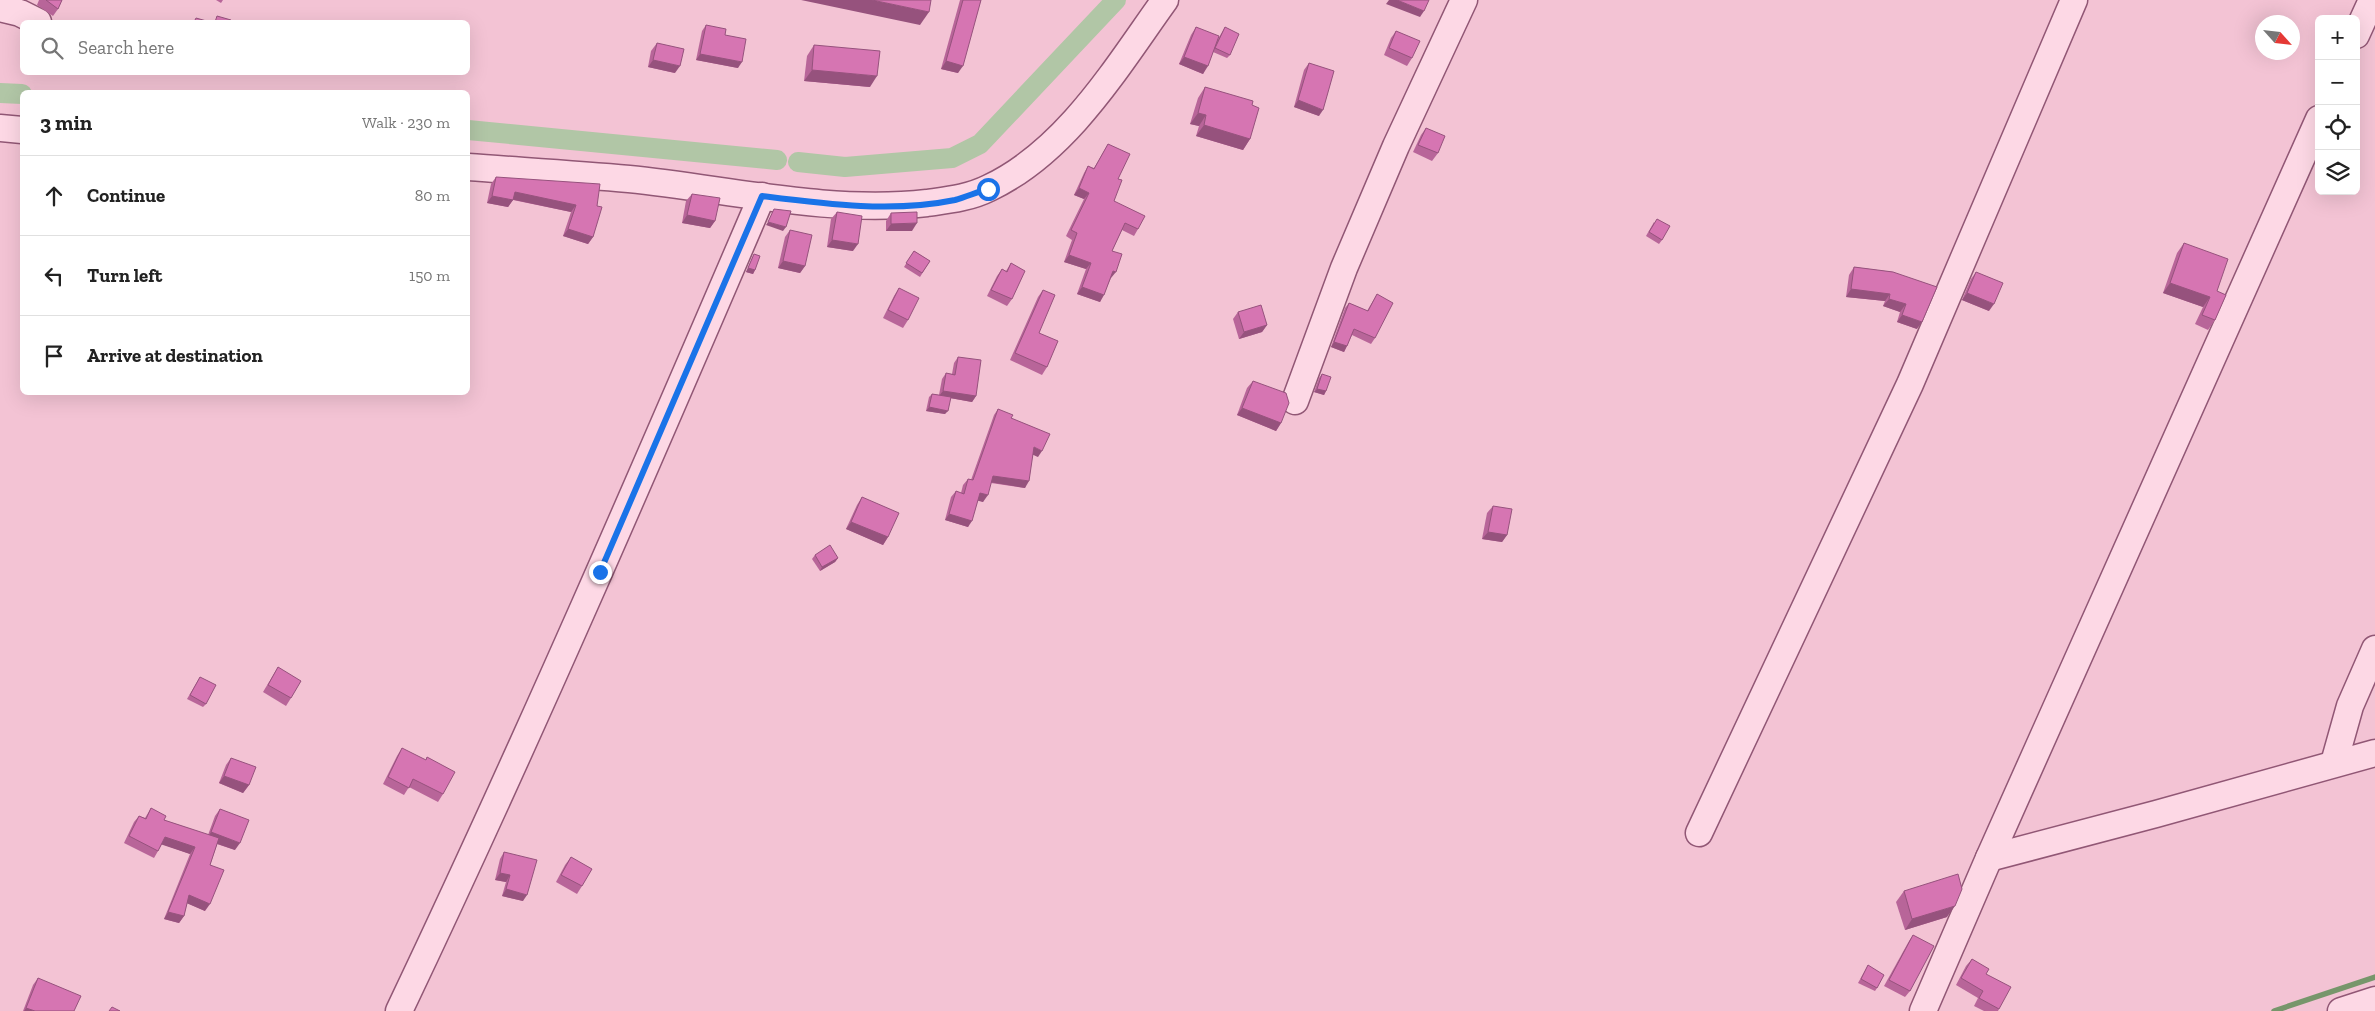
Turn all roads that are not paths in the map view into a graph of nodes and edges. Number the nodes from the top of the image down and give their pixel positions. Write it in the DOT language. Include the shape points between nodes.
graph roads {
  1 [pos="1165,0"];
  2 [pos="1464,0"];
  3 [pos="2074,0"];
  4 [pos="2372,0"];
  5 [pos="0,8"];
  6 [pos="34,20"];
  7 [pos="2360,26"];
  8 [pos="2315,127"];
  9 [pos="0,128"];
  10 [pos="20,130"];
  11 [pos="470,167"];
  12 [pos="762,196"];
  13 [pos="1295,401"];
  14 [pos="2375,649"];
  15 [pos="2375,753"];
  16 [pos="2334,763"];
  17 [pos="1700,833"];
  18 [pos="1989,858"];
  19 [pos="2375,1000"];
  20 [pos="399,1011"];
  21 [pos="1923,1011"];
  22 [pos="2341,1011"];
  1 -- 12 [label="street" via="1082,112 1022,168 988,189 955,200 912,204 825,204"];
  2 -- 13 [label="street" via="1344,268"];
  3 -- 17 [label="street" via="1910,384"];
  4 -- 7 [label="street"];
  5 -- 6 [label="street"];
  8 -- 18 [label="street"];
  9 -- 10 [label="street"];
  11 -- 12 [label="street" via="629,180"];
  12 -- 20 [label="street" via="600,572"];
  14 -- 16 [label="street" via="2350,706"];
  15 -- 16 [label="street"];
  16 -- 18 [label="street"];
  18 -- 21 [label="street"];
  19 -- 22 [label="street"];
}
